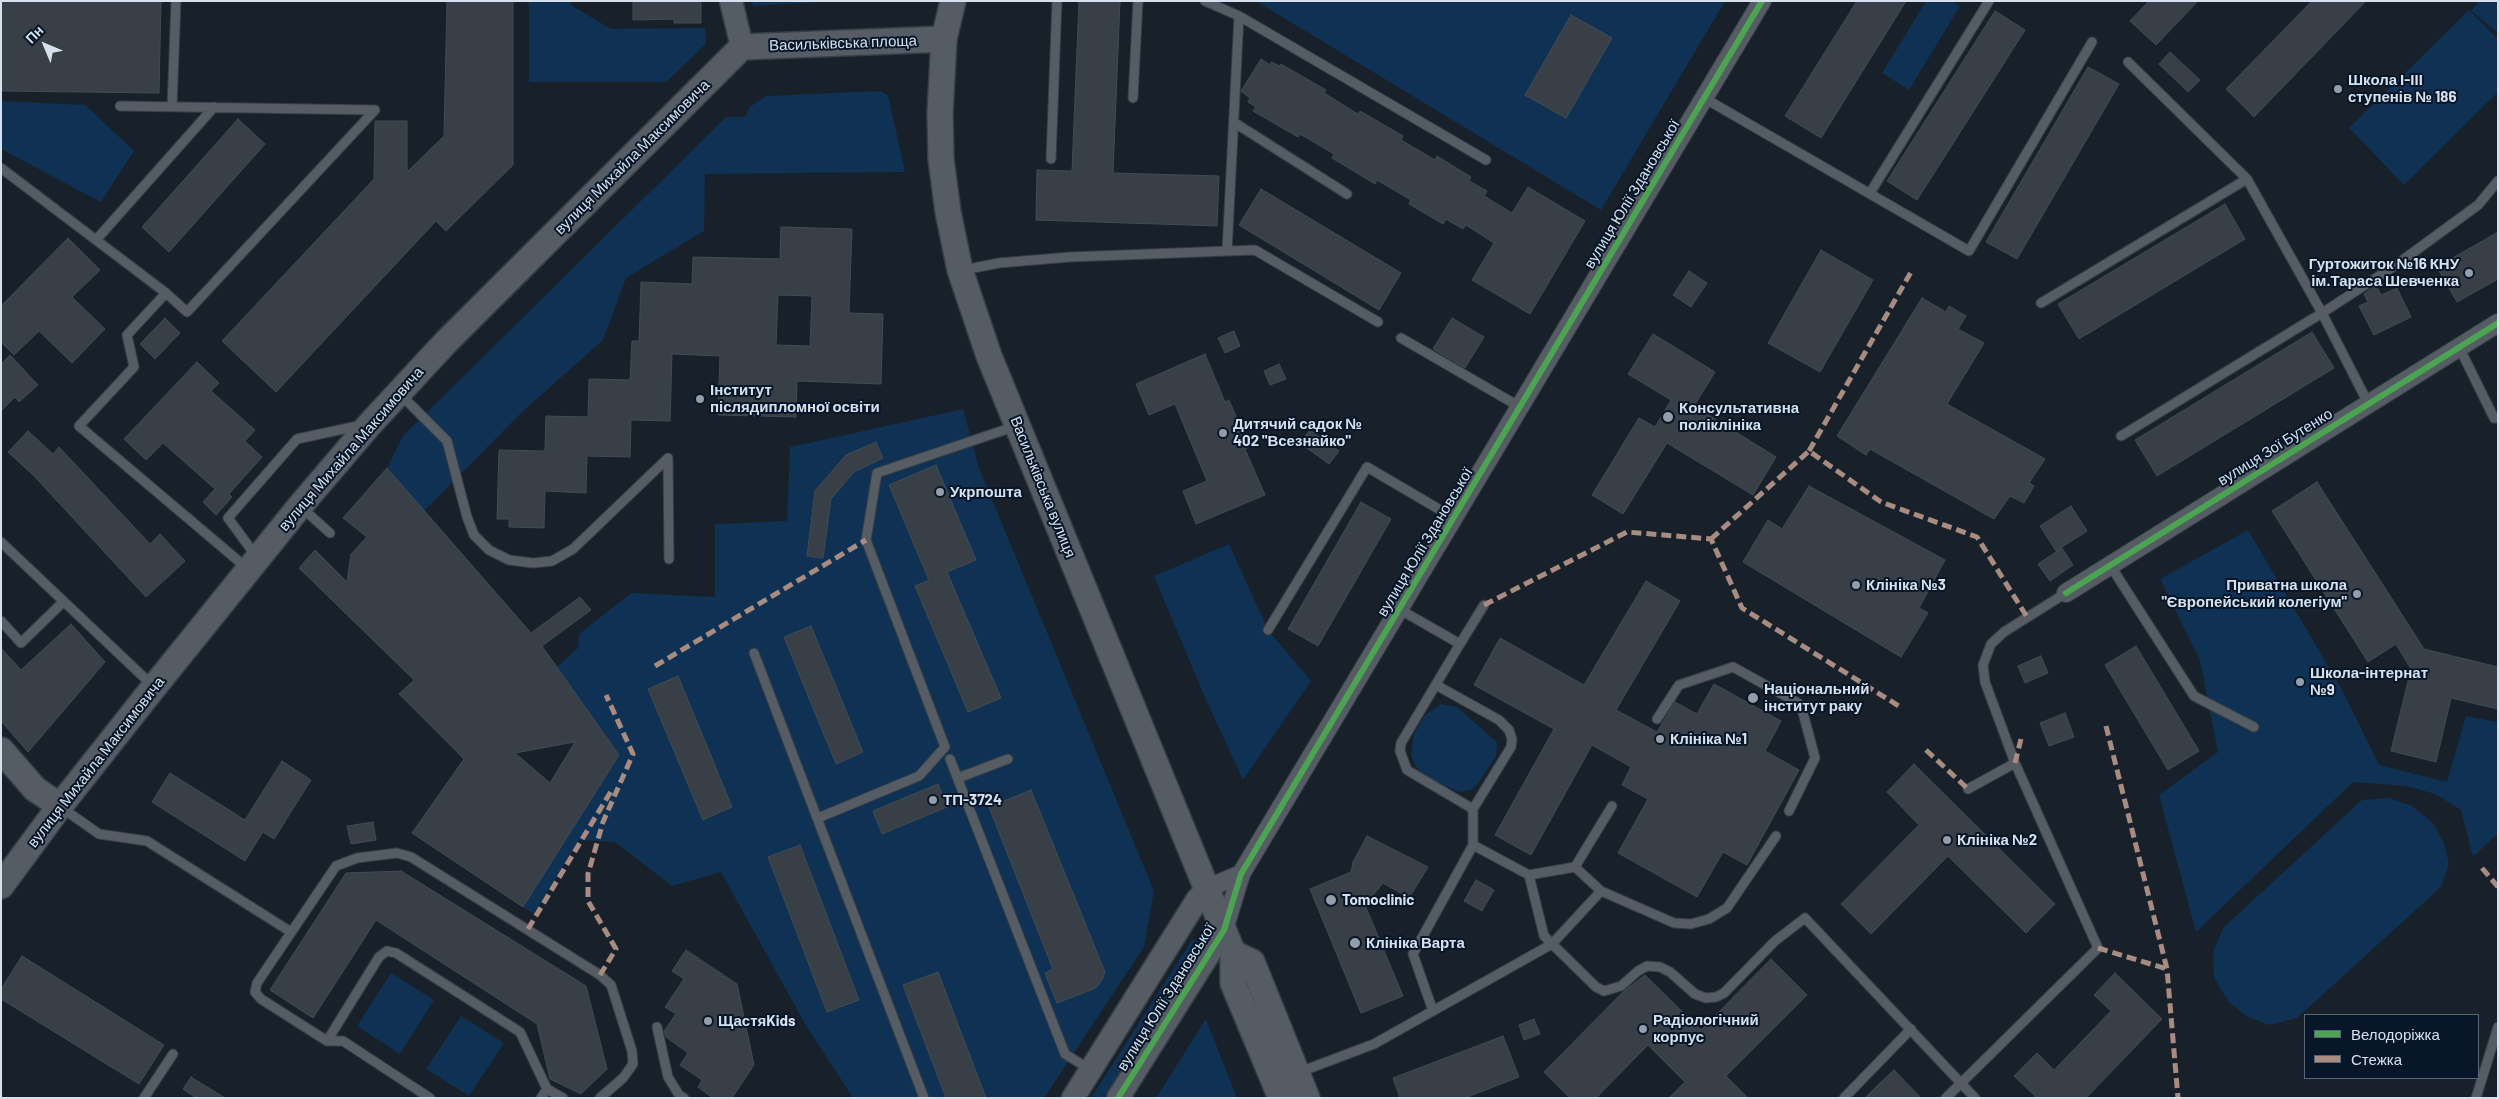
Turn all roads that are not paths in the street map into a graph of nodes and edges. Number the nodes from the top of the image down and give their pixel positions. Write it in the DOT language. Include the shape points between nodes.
graph roads {
  1 [pos="176,1"];
  2 [pos="731,1"];
  3 [pos="953,1"];
  4 [pos="1057,1"];
  5 [pos="1138,1"];
  6 [pos="1204,1"];
  7 [pos="1762,1"];
  8 [pos="1989,1"];
  9 [pos="1239,16"];
  10 [pos="944,40"];
  11 [pos="2092,42"];
  12 [pos="742,47"];
  13 [pos="2128,62"];
  14 [pos="1133,98"];
  15 [pos="1704,98"];
  16 [pos="120,106"];
  17 [pos="172,107"];
  18 [pos="214,107"];
  19 [pos="1235,123"];
  20 [pos="1051,159"];
  21 [pos="1486,160"];
  22 [pos="1,168"];
  23 [pos="2247,179"];
  24 [pos="2498,181"];
  25 [pos="1870,193"];
  26 [pos="1347,194"];
  27 [pos="96,240"];
  28 [pos="1227,251"];
  29 [pos="960,270"];
  30 [pos="166,293"];
  31 [pos="2040,303"];
  32 [pos="2322,314"];
  33 [pos="1378,322"];
  34 [pos="2498,323"];
  35 [pos="1401,338"];
  36 [pos="2459,347"];
  37 [pos="399,393"];
  38 [pos="2368,403"];
  39 [pos="1520,407"];
  40 [pos="2498,418"];
  41 [pos="370,424"];
  42 [pos="1018,425"];
  43 [pos="2121,436"];
  44 [pos="300,506"];
  45 [pos="1454,518"];
  46 [pos="330,533"];
  47 [pos="1,542"];
  48 [pos="669,559"];
  49 [pos="253,564"];
  50 [pos="2110,565"];
  51 [pos="2066,593"];
  52 [pos="63,602"];
  53 [pos="1484,605"];
  54 [pos="1399,610"];
  55 [pos="1,621"];
  56 [pos="1268,630"];
  57 [pos="1460,644"];
  58 [pos="754,653"];
  59 [pos="1436,685"];
  60 [pos="154,687"];
  61 [pos="1657,719"];
  62 [pos="2254,727"];
  63 [pos="1,750"];
  64 [pos="950,759"];
  65 [pos="1008,759"];
  66 [pos="2015,763"];
  67 [pos="958,778"];
  68 [pos="1968,789"];
  69 [pos="60,806"];
  70 [pos="1612,806"];
  71 [pos="1473,809"];
  72 [pos="1790,811"];
  73 [pos="818,818"];
  74 [pos="1776,836"];
  75 [pos="1473,846"];
  76 [pos="1575,867"];
  77 [pos="1241,874"];
  78 [pos="1528,874"];
  79 [pos="1,886"];
  80 [pos="1208,888"];
  81 [pos="1602,891"];
  82 [pos="1224,930"];
  83 [pos="292,932"];
  84 [pos="1552,944"];
  85 [pos="1234,953"];
  86 [pos="1433,1011"];
  87 [pos="657,1027"];
  88 [pos="2498,1027"];
  89 [pos="1911,1028"];
  90 [pos="327,1041"];
  91 [pos="173,1054"];
  92 [pos="1091,1070"];
  93 [pos="1297,1073"];
  94 [pos="1961,1083"];
  95 [pos="547,1089"];
  96 [pos="144,1098"];
  97 [pos="430,1098"];
  98 [pos="541,1098"];
  99 [pos="563,1098"];
  100 [pos="600,1098"];
  101 [pos="684,1098"];
  102 [pos="924,1098"];
  103 [pos="1073,1098"];
  104 [pos="1118,1098"];
  105 [pos="1281,1098"];
  106 [pos="1307,1098"];
  107 [pos="1844,1098"];
  108 [pos="1946,1098"];
  109 [pos="1975,1098"];
  110 [pos="2476,1098"];
  1 -- 17 [label="lane"];
  2 -- 12 [label="street"];
  3 -- 10 [label="main road, Васильківська вулиця"];
  4 -- 20 [label="lane"];
  5 -- 14 [label="lane"];
  6 -- 9 [label="lane"];
  7 -- 15 [label="street, вулиця Юлії Здановської"];
  8 -- 25 [label="lane"];
  9 -- 19 [label="lane"];
  9 -- 21 [label="lane"];
  10 -- 12 [label="main road, Васильківська площа"];
  10 -- 29 [label="main road, Васильківська вулиця" via="941,159"];
  11 -- 25 [label="lane" via="1970,251"];
  12 -- 37 [label="main road, вулиця Михайла Максимовича" via="446,342"];
  13 -- 23 [label="lane"];
  15 -- 25 [label="lane"];
  15 -- 39 [label="street, вулиця Юлії Здановської"];
  16 -- 17 [label="lane"];
  17 -- 18 [label="lane"];
  18 -- 27 [label="lane"];
  18 -- 30 [label="lane" via="375,110 187,312"];
  19 -- 26 [label="lane"];
  19 -- 28 [label="lane"];
  22 -- 27 [label="lane"];
  23 -- 31 [label="lane"];
  23 -- 32 [label="lane"];
  24 -- 32 [label="lane" via="2478,205"];
  27 -- 30 [label="lane"];
  28 -- 29 [label="lane" via="1070,257"];
  28 -- 33 [label="lane" via="1255,250"];
  29 -- 42 [label="main road, Васильківська вулиця" via="989,356"];
  30 -- 49 [label="lane" via="126,335 134,367 79,426"];
  32 -- 38 [label="lane"];
  32 -- 43 [label="lane"];
  34 -- 36 [label="street, вулиця Зої Бутенко"];
  35 -- 39 [label="lane"];
  36 -- 38 [label="street, вулиця Зої Бутенко"];
  36 -- 40 [label="lane" via="2494,418"];
  37 -- 41 [label="main road, вулиця Михайла Максимовича"];
  37 -- 48 [label="lane" via="447,441 467,517 474,535 489,550 509,560 552,561 573,549 668,458"];
  38 -- 50 [label="street, вулиця Зої Бутенко"];
  39 -- 45 [label="street, вулиця Юлії Здановської"];
  41 -- 44 [label="main road, вулиця Михайла Максимовича"];
  41 -- 49 [label="lane" via="296,439 228,518"];
  42 -- 73 [label="lane" via="877,473 866,540 945,747 918,776"];
  42 -- 80 [label="main road, Васильківська вулиця"];
  44 -- 46 [label="lane"];
  44 -- 49 [label="main road, вулиця Михайла Максимовича"];
  45 -- 54 [label="street, вулиця Юлії Здановської"];
  45 -- 56 [label="lane" via="1367,467"];
  47 -- 52 [label="lane"];
  49 -- 60 [label="main road, вулиця Михайла Максимовича"];
  50 -- 51 [label="street, вулиця Зої Бутенко"];
  50 -- 62 [label="lane" via="2194,696"];
  51 -- 66 [label="lane" via="2004,632 1991,644 1983,665"];
  52 -- 55 [label="lane" via="21,643"];
  52 -- 60 [label="lane"];
  53 -- 57 [label="lane"];
  54 -- 57 [label="lane"];
  54 -- 77 [label="street, вулиця Юлії Здановської"];
  57 -- 59 [label="lane"];
  58 -- 73 [label="lane"];
  59 -- 71 [label="lane" via="1401,743 1403,763 1408,770"];
  59 -- 71 [label="lane" via="1499,720 1509,730 1511,747"];
  60 -- 69 [label="main road, вулиця Михайла Максимовича"];
  61 -- 72 [label="lane" via="1679,684 1732,667 1798,704 1814,758"];
  63 -- 69 [label="main road" via="35,789"];
  64 -- 67 [label="lane"];
  65 -- 67 [label="lane"];
  66 -- 68 [label="lane"];
  66 -- 94 [label="lane" via="2098,948"];
  67 -- 92 [label="lane" via="1066,1054"];
  69 -- 79 [label="main road, вулиця Михайла Максимовича"];
  69 -- 83 [label="lane" via="99,834 147,842"];
  70 -- 76 [label="lane"];
  71 -- 75 [label="lane"];
  73 -- 102 [label="lane"];
  74 -- 81 [label="lane" via="1727,908 1709,919 1691,924 1674,923"];
  75 -- 78 [label="lane"];
  75 -- 86 [label="lane" via="1413,954"];
  76 -- 78 [label="lane"];
  76 -- 81 [label="lane"];
  77 -- 80 [label="street, вулиця Юлії Здановської"];
  77 -- 82 [label="street, вулиця Юлії Здановської"];
  78 -- 84 [label="lane" via="1544,936"];
  80 -- 82 [label="main road, Васильківська вулиця"];
  80 -- 92 [label="street, вулиця Юлії Здановської" via="1197,900"];
  81 -- 84 [label="lane"];
  82 -- 85 [label="main road, Васильківська вулиця"];
  82 -- 104 [label="street, вулиця Юлії Здановської"];
  83 -- 90 [label="lane" via="257,983 255,992"];
  83 -- 100 [label="lane" via="336,866 357,858 397,853 411,857 611,985 633,1064 623,1078"];
  84 -- 86 [label="lane"];
  84 -- 89 [label="lane" via="1604,991 1622,986 1647,966 1670,972 1695,994 1716,997 1724,993 1774,941 1805,918"];
  85 -- 93 [label="main road" via="1252,962"];
  85 -- 105 [label="main road, Васильківська вулиця" via="1233,983"];
  86 -- 93 [label="lane" via="1374,1044"];
  87 -- 101 [label="lane" via="668,1077"];
  88 -- 110 [label="lane"];
  89 -- 94 [label="lane"];
  89 -- 107 [label="lane"];
  90 -- 95 [label="lane" via="379,957 386,951 396,952 520,1032"];
  90 -- 97 [label="lane" via="343,1041"];
  91 -- 96 [label="lane"];
  92 -- 103 [label="street, вулиця Юлії Здановської"];
  93 -- 106 [label="main road"];
  94 -- 108 [label="lane"];
  94 -- 109 [label="lane"];
  95 -- 98 [label="lane"];
  95 -- 99 [label="lane"];
}
